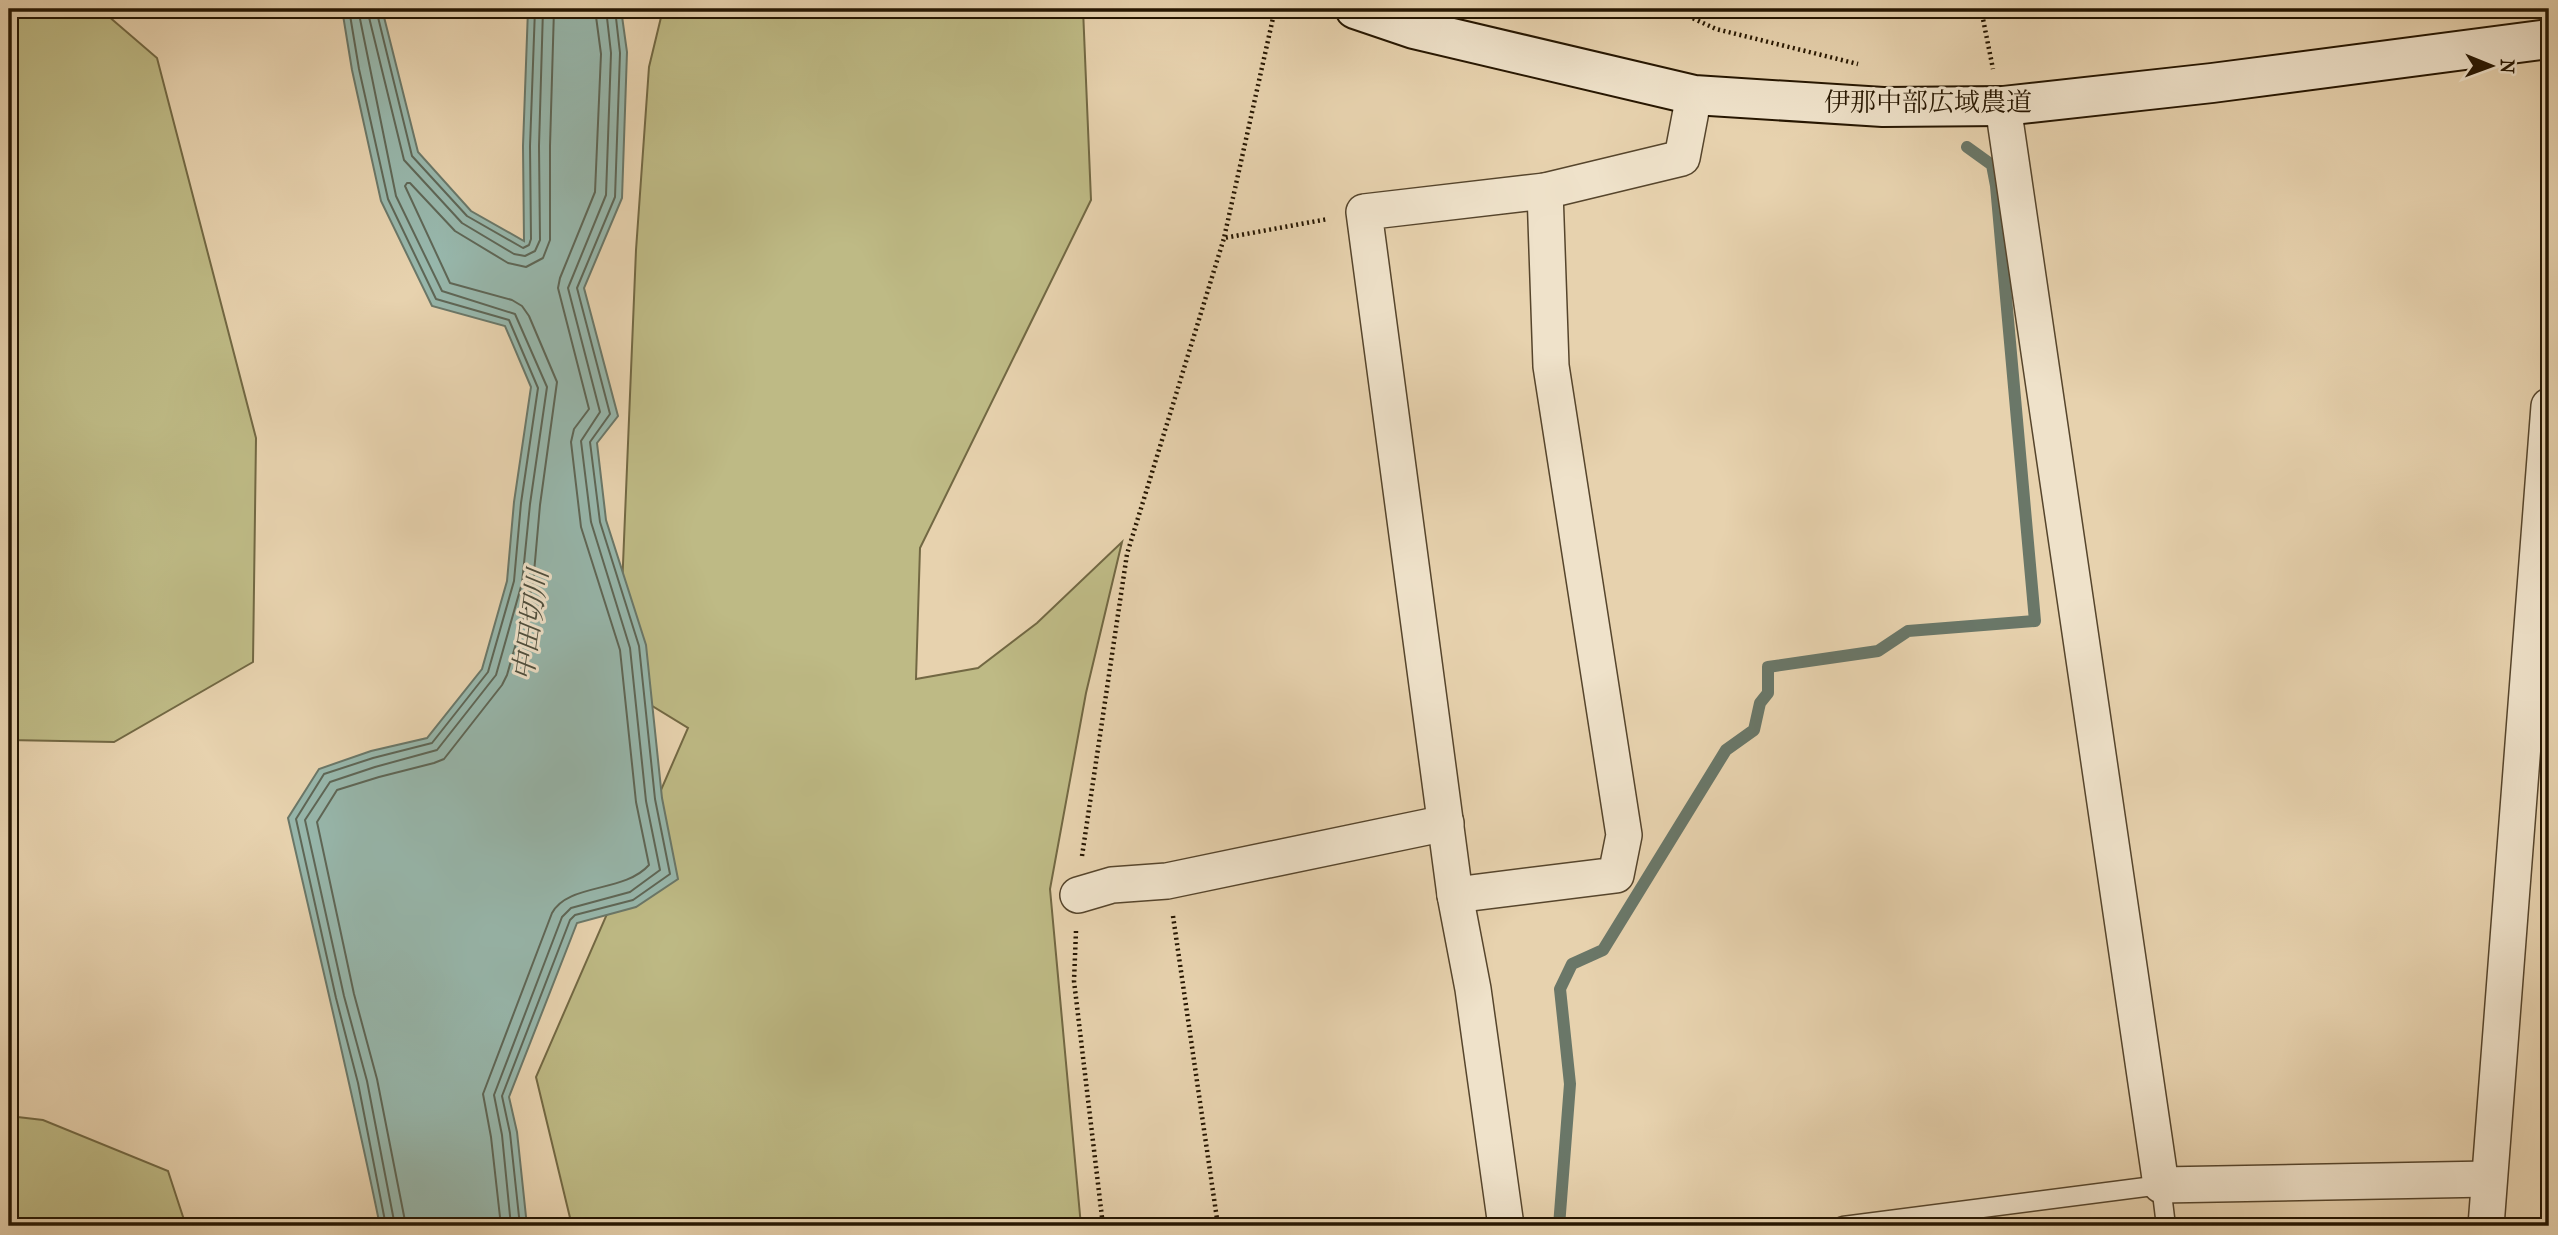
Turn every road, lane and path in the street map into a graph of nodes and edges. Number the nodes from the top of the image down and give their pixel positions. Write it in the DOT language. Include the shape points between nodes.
graph roads {
  1 [pos="1275,9"];
  2 [pos="1355,9"];
  3 [pos="1673,9"];
  4 [pos="1980,9"];
  5 [pos="2549,39"];
  6 [pos="1694,95"];
  7 [pos="2003,106"];
  8 [pos="1883,107"];
  9 [pos="1545,191"];
  10 [pos="1364,212"];
  11 [pos="1224,238"];
  12 [pos="2549,406"];
  13 [pos="1446,822"];
  14 [pos="1167,881"];
  15 [pos="1078,895"];
  16 [pos="1455,895"];
  17 [pos="2489,1179"];
  18 [pos="2161,1185"];
  19 [pos="1103,1226"];
  20 [pos="1218,1226"];
  21 [pos="1506,1226"];
  22 [pos="1843,1226"];
  23 [pos="2166,1226"];
  24 [pos="2486,1226"];
  1 -- 11 [label="path"];
  2 -- 6 [label="street, 伊那中部広域農道" via="1414,29"];
  3 -- 8 [label="path" via="1716,29 1863,65 1879,82"];
  4 -- 7 [label="path"];
  5 -- 7 [label="street, 伊那中部広域農道"];
  6 -- 8 [label="street, 伊那中部広域農道"];
  6 -- 9 [label="street" via="1682,158"];
  7 -- 8 [label="street, 伊那中部広域農道"];
  7 -- 18 [label="street"];
  9 -- 10 [label="street"];
  9 -- 16 [label="street" via="1551,366 1624,835 1616,875"];
  10 -- 11 [label="path"];
  10 -- 13 [label="street"];
  11 -- 15 [label="path" via="1127,554"];
  12 -- 17 [label="street"];
  13 -- 14 [label="street"];
  13 -- 16 [label="street"];
  14 -- 15 [label="street" via="1112,886"];
  14 -- 20 [label="path"];
  15 -- 19 [label="path" via="1074,981"];
  16 -- 21 [label="street"];
  17 -- 18 [label="street"];
  17 -- 24 [label="street"];
  18 -- 22 [label="lane"];
  18 -- 23 [label="lane"];
}
